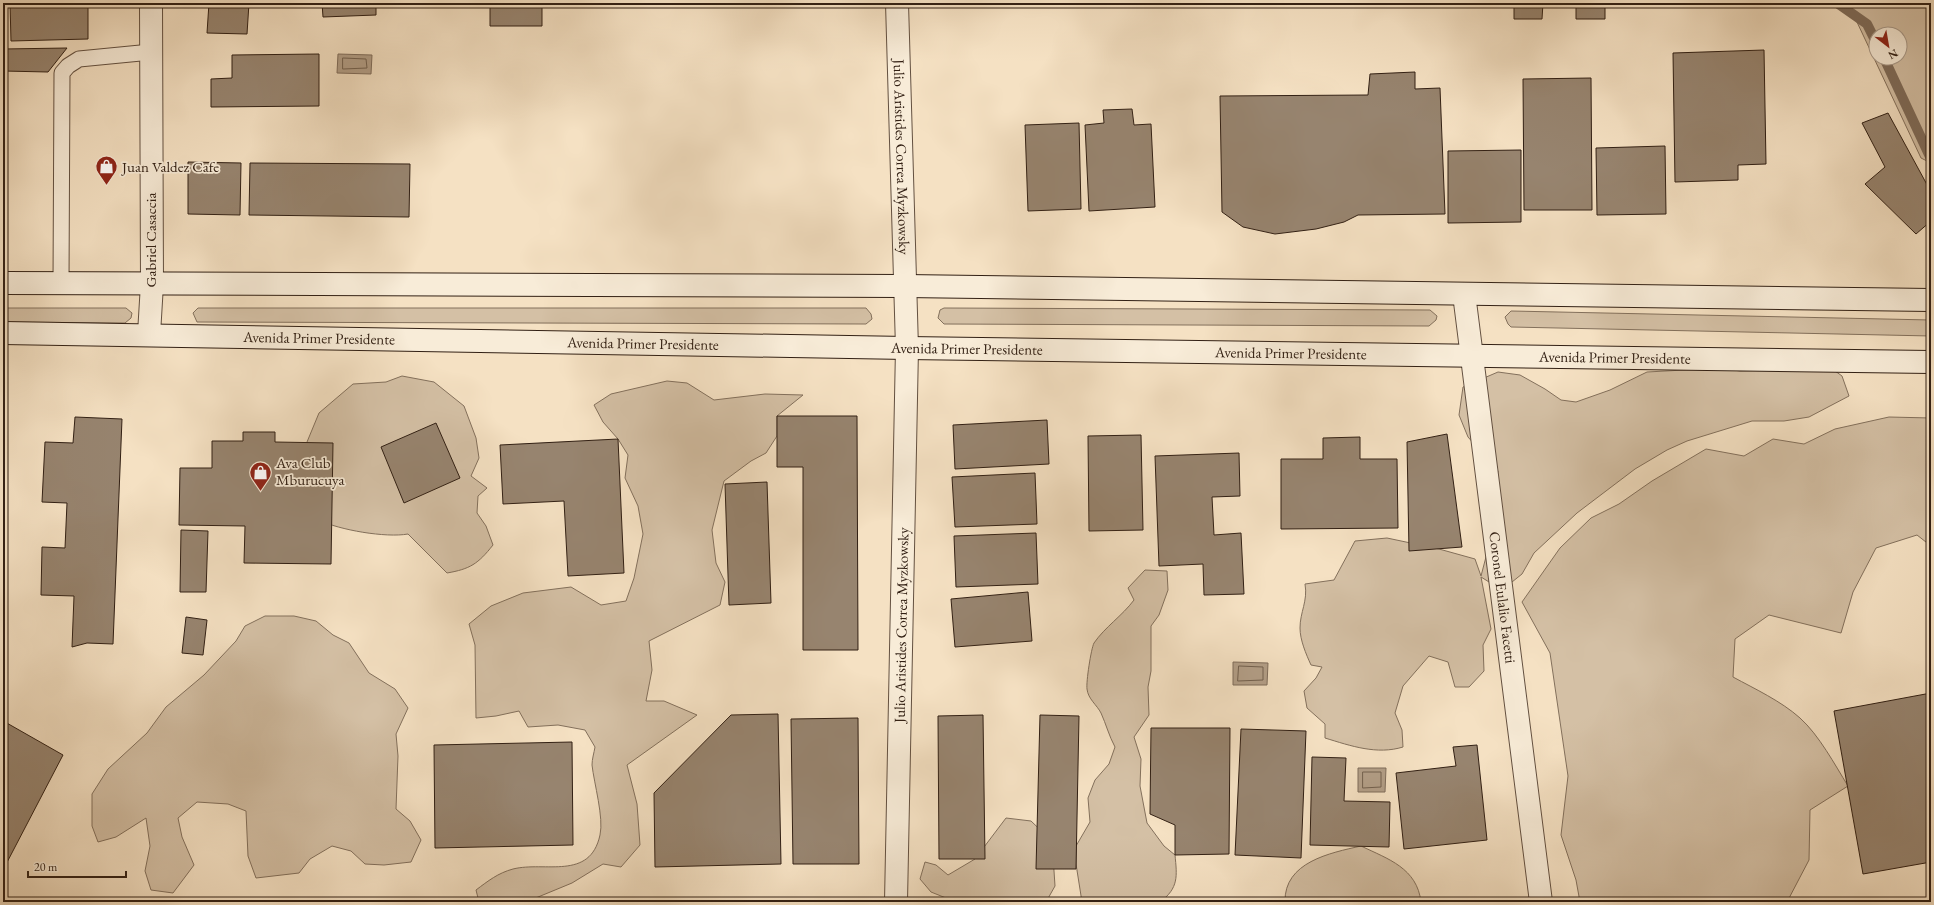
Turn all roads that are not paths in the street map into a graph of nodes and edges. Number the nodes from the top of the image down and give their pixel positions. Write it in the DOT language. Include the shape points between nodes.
graph roads {
  1 [pos="151,3"];
  2 [pos="897,3"];
  3 [pos="151,52"];
  4 [pos="3,282"];
  5 [pos="61,283"];
  6 [pos="152,284"];
  7 [pos="905,286"];
  8 [pos="1464,294"];
  9 [pos="1931,300"];
  10 [pos="3,333"];
  11 [pos="149,334"];
  12 [pos="907,348"];
  13 [pos="1471,356"];
  14 [pos="1931,362"];
  15 [pos="896,902"];
  16 [pos="1540,902"];
  1 -- 3 [label="main road, Gabriel Casaccia"];
  2 -- 7 [label="main road, Julio Aristides Correa Myzkowsky"];
  3 -- 5 [label="lane" via="79,60 62,73"];
  3 -- 6 [label="main road, Gabriel Casaccia"];
  4 -- 5 [label="main road"];
  5 -- 6 [label="main road"];
  6 -- 7 [label="main road"];
  6 -- 11 [label="main road, Gabriel Casaccia"];
  7 -- 8 [label="main road"];
  7 -- 12 [label="main road, Julio Aristides Correa Myzkowsky"];
  8 -- 9 [label="main road"];
  8 -- 13 [label="main road, Coronel Eulalio Facetti"];
  10 -- 11 [label="main road, Avenida Primer Presidente"];
  11 -- 12 [label="main road, Avenida Primer Presidente"];
  12 -- 13 [label="main road, Avenida Primer Presidente"];
  12 -- 15 [label="main road, Julio Aristides Correa Myzkowsky"];
  13 -- 14 [label="main road, Avenida Primer Presidente"];
  13 -- 16 [label="main road, Coronel Eulalio Facetti"];
}
